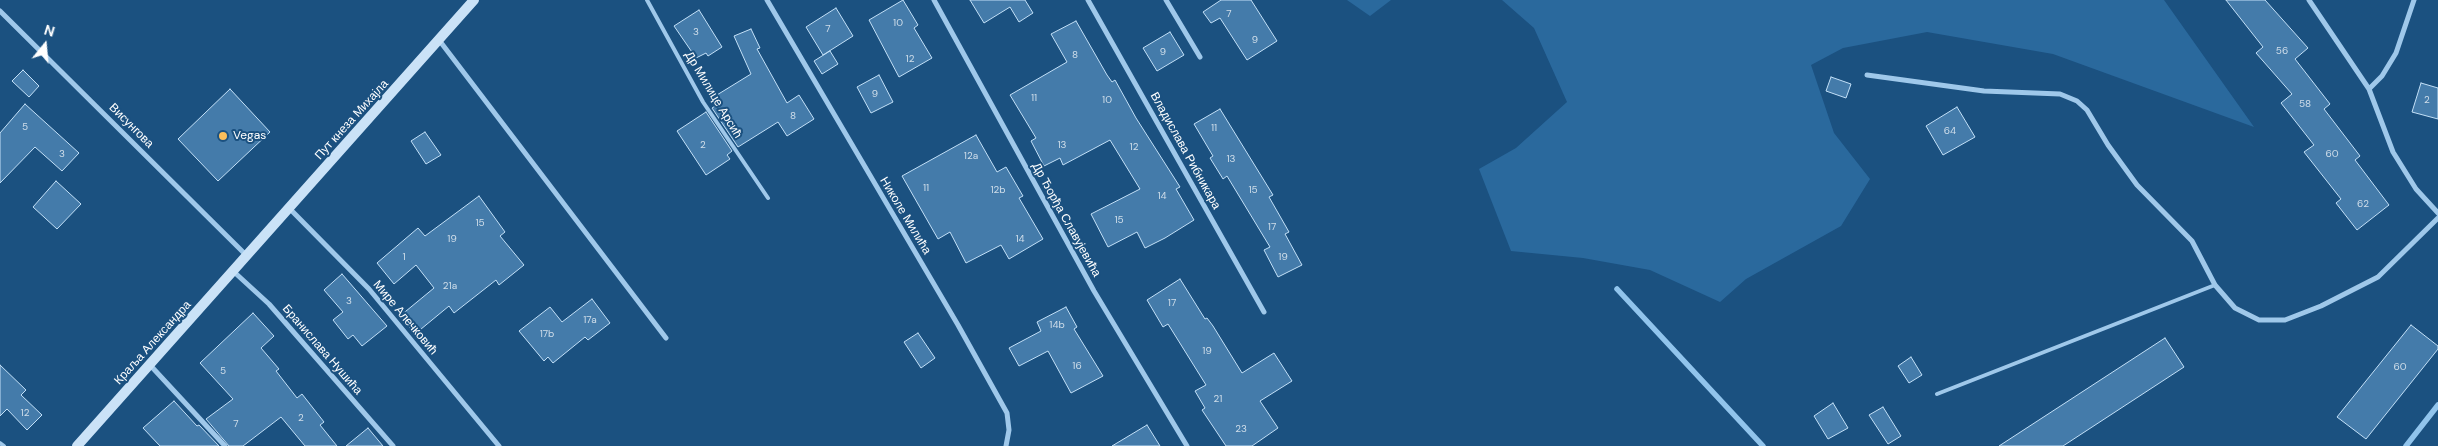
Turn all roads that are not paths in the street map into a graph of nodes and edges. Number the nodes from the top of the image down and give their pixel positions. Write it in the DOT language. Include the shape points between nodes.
graph roads {
  1 [pos="474,0"];
  2 [pos="646,0"];
  3 [pos="767,0"];
  4 [pos="934,0"];
  5 [pos="1088,0"];
  6 [pos="1166,0"];
  7 [pos="2309,0"];
  8 [pos="2414,0"];
  9 [pos="0,11"];
  10 [pos="439,40"];
  11 [pos="1200,57"];
  12 [pos="1867,75"];
  13 [pos="2369,89"];
  14 [pos="768,198"];
  15 [pos="290,209"];
  16 [pos="2438,213"];
  17 [pos="2438,218"];
  18 [pos="247,256"];
  19 [pos="233,271"];
  20 [pos="2215,285"];
  21 [pos="1264,312"];
  22 [pos="666,338"];
  23 [pos="150,365"];
  24 [pos="1937,394"];
  25 [pos="0,443"];
  26 [pos="4,446"];
  27 [pos="77,446"];
  28 [pos="225,446"];
  29 [pos="393,446"];
  30 [pos="499,446"];
  31 [pos="1006,446"];
  32 [pos="1187,446"];
  1 -- 10 [label="main road, Пут кнеза Михајла"];
  2 -- 14 [label="lane, Др Милице Арсић" via="703,102"];
  3 -- 31 [label="street, Николе Милића" via="1007,413 1009,430"];
  4 -- 32 [label="street, Др Ђорђа Славујевића" via="1094,291"];
  5 -- 21 [label="street, Владислава Рибникара"];
  6 -- 11 [label="street"];
  7 -- 13 [label="street"];
  8 -- 13 [label="street" via="2396,53 2382,76"];
  9 -- 18 [label="street, Висунгова"];
  10 -- 15 [label="main road, Пут кнеза Михајла"];
  10 -- 22 [label="street"];
  12 -- 20 [label="street" via="1984,91 2060,94 2077,101 2087,110 2137,185 2192,242"];
  13 -- 16 [label="street" via="2393,152 2416,189"];
  15 -- 18 [label="main road, Пут кнеза Михајла"];
  15 -- 30 [label="street, Мире Алечковић" via="369,289"];
  17 -- 20 [label="street" via="2378,277 2285,320 2260,320 2236,308"];
  18 -- 19 [label="main road, Краља Александра"];
  19 -- 23 [label="main road, Краља Александра"];
  19 -- 29 [label="street, Бранислава Нушића" via="269,304"];
  20 -- 24 [label="lane"];
  23 -- 27 [label="main road, Краља Александра"];
  23 -- 28 [label="street"];
  25 -- 26 [label="lane"];
}
